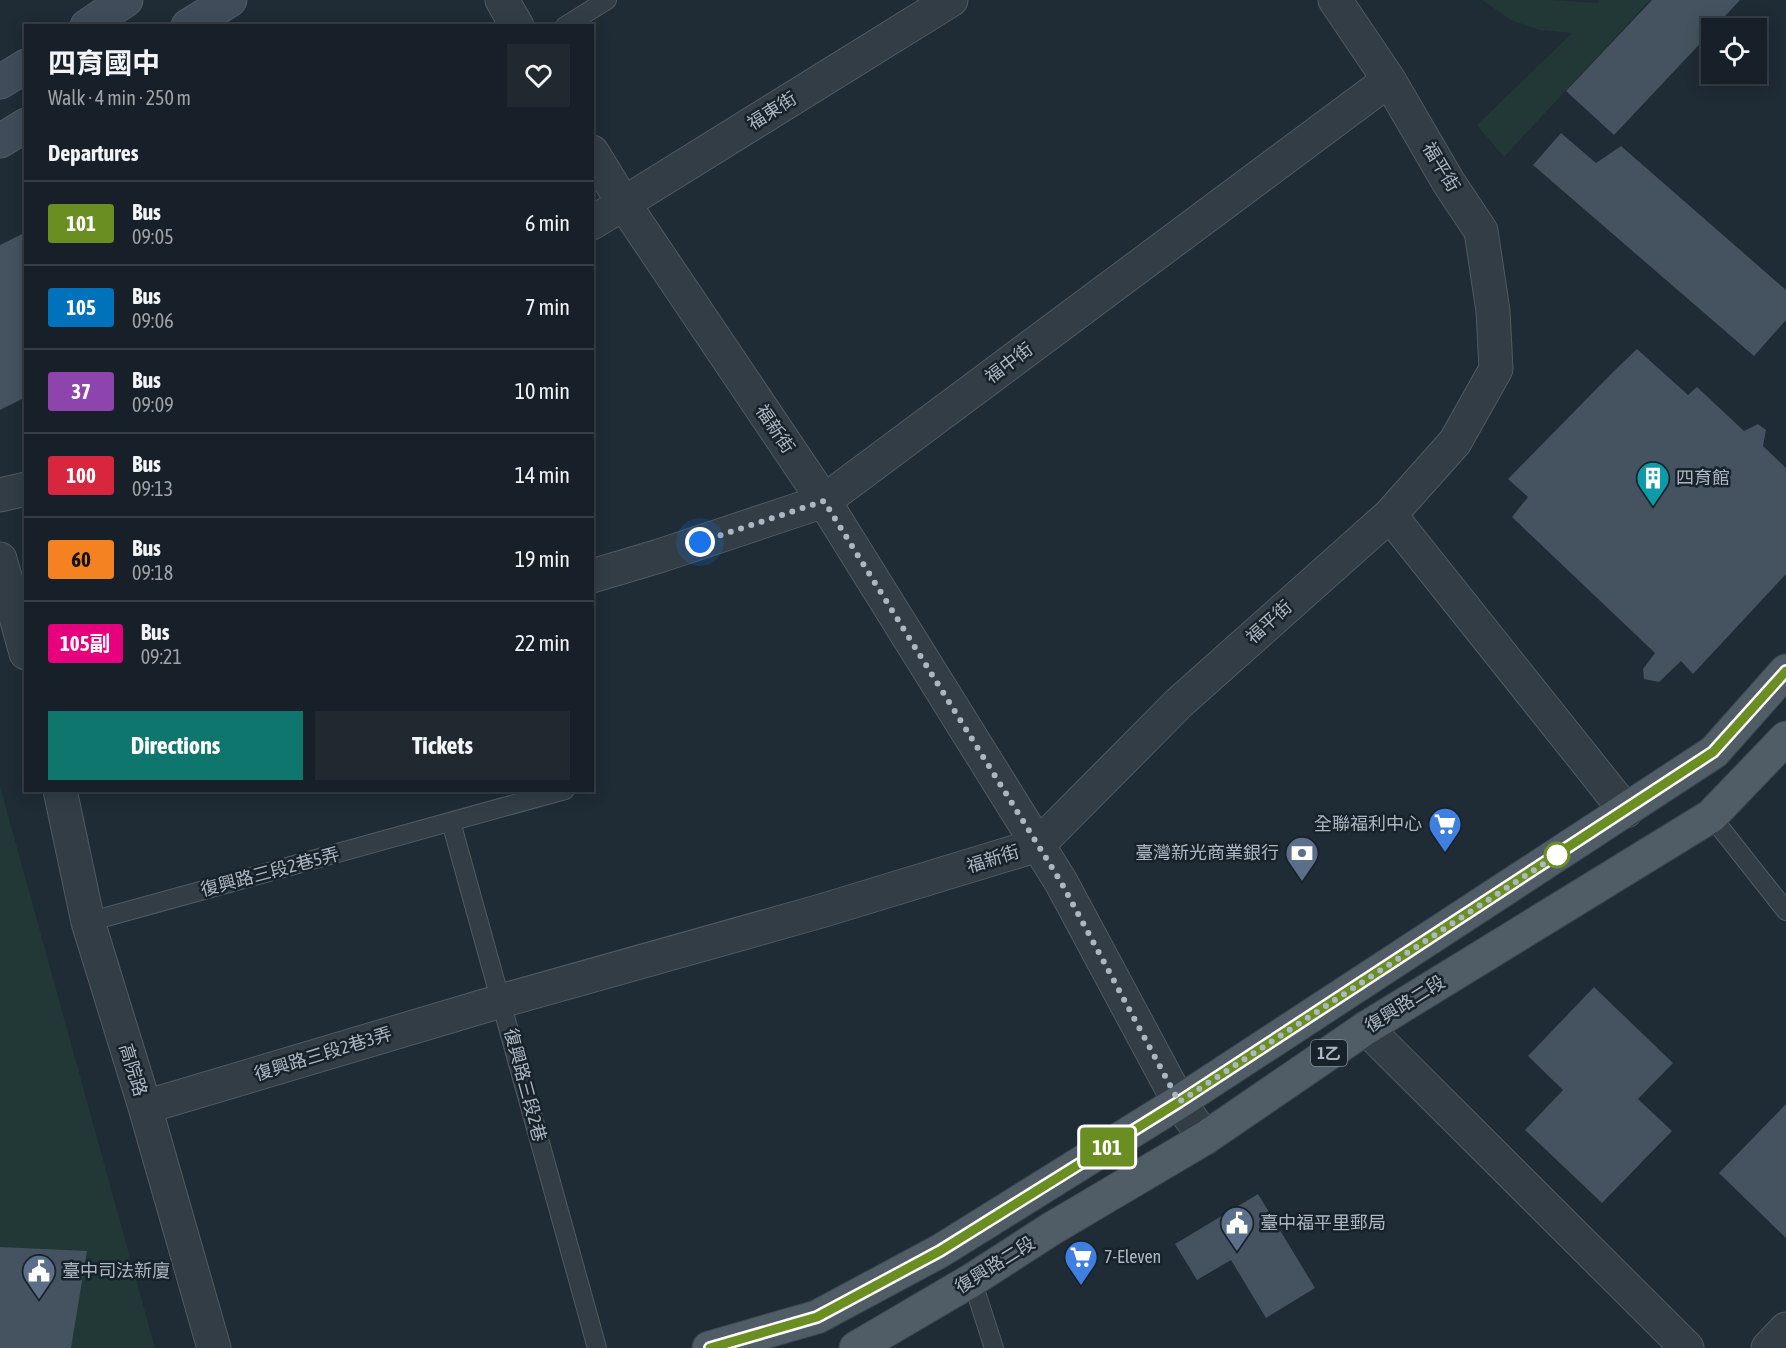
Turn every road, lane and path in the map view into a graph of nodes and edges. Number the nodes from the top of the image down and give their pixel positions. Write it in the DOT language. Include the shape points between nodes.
graph roads {
  1 [pos="126,0"];
  2 [pos="230,0"];
  3 [pos="502,0"];
  4 [pos="607,0"];
  5 [pos="951,0"];
  6 [pos="1335,0"];
  7 [pos="90,24"];
  8 [pos="192,24"];
  9 [pos="516,24"];
  10 [pos="568,24"];
  11 [pos="24,67"];
  12 [pos="1389,80"];
  13 [pos="0,82"];
  14 [pos="24,126"];
  15 [pos="0,141"];
  16 [pos="594,155"];
  17 [pos="624,204"];
  18 [pos="594,222"];
  19 [pos="24,489"];
  20 [pos="0,495"];
  21 [pos="824,501"];
  22 [pos="1390,515"];
  23 [pos="0,559"];
  24 [pos="594,575"];
  25 [pos="24,646"];
  26 [pos="1786,671"];
  27 [pos="1786,738"];
  28 [pos="60,792"];
  29 [pos="558,792"];
  30 [pos="1626,810"];
  31 [pos="1711,816"];
  32 [pos="451,822"];
  33 [pos="1038,845"];
  34 [pos="1786,911"];
  35 [pos="88,922"];
  36 [pos="501,1001"];
  37 [pos="1366,1028"];
  38 [pos="1179,1102"];
  39 [pos="145,1107"];
  40 [pos="1205,1138"];
  41 [pos="972,1280"];
  42 [pos="1786,1329"];
  43 [pos="214,1348"];
  44 [pos="597,1348"];
  45 [pos="710,1348"];
  46 [pos="856,1348"];
  47 [pos="994,1348"];
  48 [pos="1687,1348"];
  49 [pos="1768,1348"];
  1 -- 7 [label="street"];
  2 -- 8 [label="street"];
  3 -- 9 [label="street"];
  4 -- 10 [label="lane"];
  5 -- 17 [label="street, 福東街"];
  6 -- 12 [label="street, 福平街"];
  11 -- 13 [label="street"];
  12 -- 21 [label="street, 福中街"];
  12 -- 22 [label="street, 福平街" via="1481,231 1493,311 1496,369 1455,442"];
  14 -- 15 [label="street"];
  16 -- 17 [label="street, 福新街"];
  17 -- 18 [label="street, 福東街"];
  17 -- 21 [label="street, 福新街"];
  19 -- 20 [label="street"];
  21 -- 24 [label="street, 福中街"];
  21 -- 33 [label="street, 福新街"];
  22 -- 30 [label="street"];
  22 -- 33 [label="street, 福平街" via="1180,702"];
  23 -- 25 [label="street"];
  26 -- 30 [label="main road, 1乙" via="1713,752"];
  27 -- 31 [label="main road, 復興路二段 / 1乙"];
  28 -- 35 [label="street, 高院路"];
  29 -- 32 [label="lane, 復興路三段2巷5弄"];
  30 -- 38 [label="main road, 1乙"];
  31 -- 34 [label="lane"];
  31 -- 37 [label="main road, 復興路二段 / 1乙"];
  32 -- 35 [label="lane, 復興路三段2巷5弄"];
  32 -- 36 [label="lane, 復興路三段2巷"];
  33 -- 36 [label="street, 福新街"];
  33 -- 38 [label="street"];
  35 -- 39 [label="street, 高院路"];
  36 -- 39 [label="street, 復興路三段2巷3弄"];
  36 -- 44 [label="lane, 復興路三段2巷"];
  37 -- 40 [label="main road, 復興路二段 / 1乙"];
  37 -- 48 [label="street"];
  38 -- 40 [label="street"];
  38 -- 45 [label="main road, 1乙" via="940,1251 817,1317"];
  39 -- 43 [label="street, 高院路"];
  40 -- 41 [label="main road, 復興路二段 / 1乙"];
  41 -- 46 [label="main road, 復興路二段 / 1乙"];
  41 -- 47 [label="lane"];
  42 -- 49 [label="street"];
}
